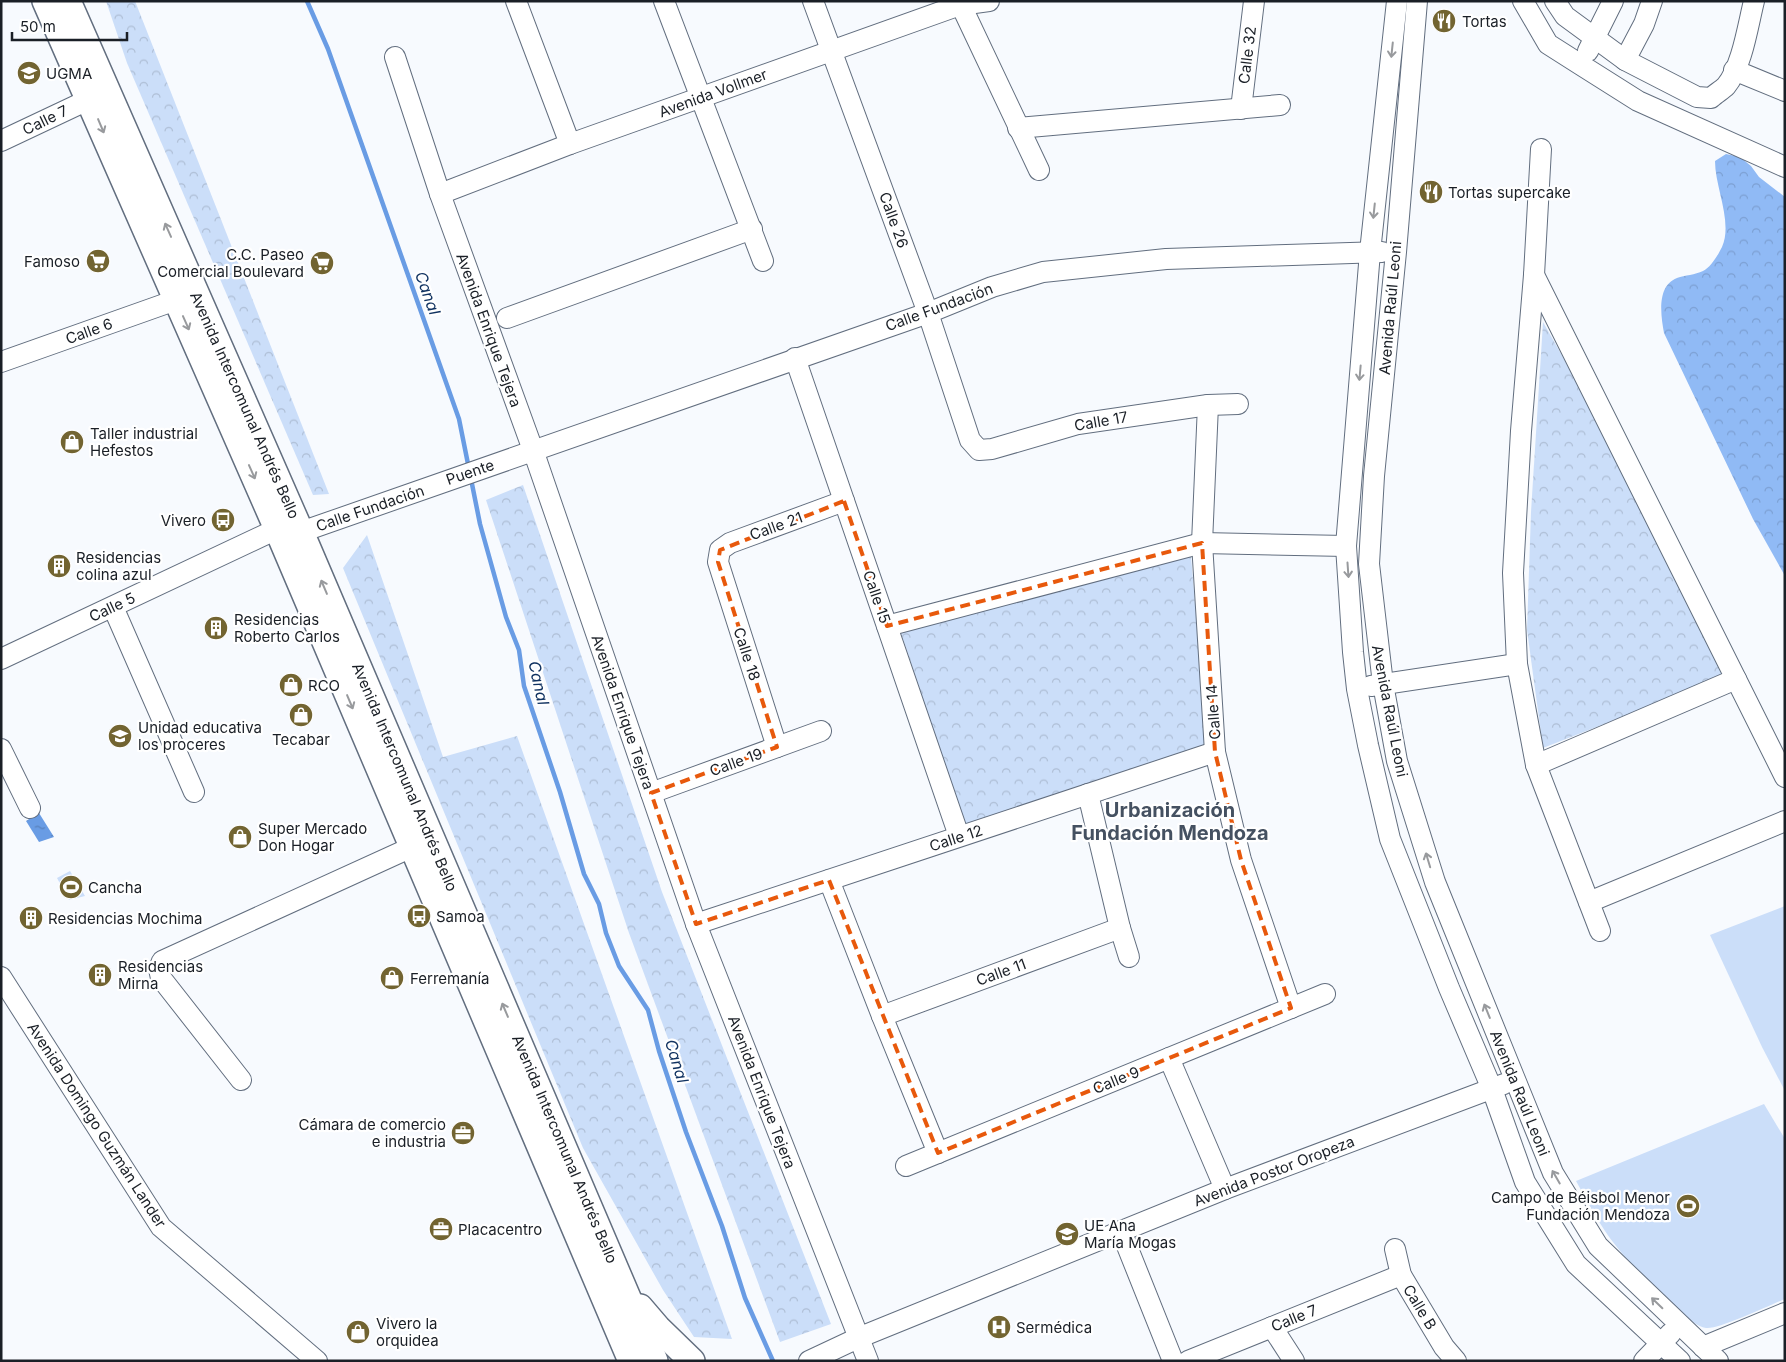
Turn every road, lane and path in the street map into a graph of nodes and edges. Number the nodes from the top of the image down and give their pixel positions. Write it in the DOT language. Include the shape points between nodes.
graph roads {
  1 [pos="45,1"];
  2 [pos="68,1"];
  3 [pos="516,1"];
  4 [pos="664,1"];
  5 [pos="813,1"];
  6 [pos="989,1"];
  7 [pos="1254,1"];
  8 [pos="1397,1"];
  9 [pos="1417,1"];
  10 [pos="1523,1"];
  11 [pos="1555,1"];
  12 [pos="1613,1"];
  13 [pos="1652,1"];
  14 [pos="1754,1"];
  15 [pos="960,3"];
  16 [pos="1594,38"];
  17 [pos="832,50"];
  18 [pos="395,57"];
  19 [pos="1625,60"];
  20 [pos="1581,65"];
  21 [pos="1734,70"];
  22 [pos="1785,90"];
  23 [pos="701,97"];
  24 [pos="90,99"];
  25 [pos="1280,105"];
  26 [pos="1241,109"];
  27 [pos="1018,128"];
  28 [pos="1,142"];
  29 [pos="570,144"];
  30 [pos="1541,149"];
  31 [pos="1785,167"];
  32 [pos="1039,170"];
  33 [pos="440,194"];
  34 [pos="752,229"];
  35 [pos="1370,252"];
  36 [pos="1396,252"];
  37 [pos="763,261"];
  38 [pos="1534,275"];
  39 [pos="176,300"];
  40 [pos="928,313"];
  41 [pos="507,318"];
  42 [pos="795,358"];
  43 [pos="1,362"];
  44 [pos="1238,404"];
  45 [pos="1208,405"];
  46 [pos="970,440"];
  47 [pos="533,450"];
  48 [pos="502,461"];
  49 [pos="438,484"];
  50 [pos="844,501"];
  51 [pos="289,530"];
  52 [pos="1202,544"];
  53 [pos="1346,546"];
  54 [pos="718,562"];
  55 [pos="113,607"];
  56 [pos="887,626"];
  57 [pos="1,659"];
  58 [pos="1517,664"];
  59 [pos="1736,679"];
  60 [pos="1383,684"];
  61 [pos="1357,689"];
  62 [pos="822,731"];
  63 [pos="777,747"];
  64 [pos="1,749"];
  65 [pos="1215,752"];
  66 [pos="1536,765"];
  67 [pos="1785,776"];
  68 [pos="194,792"];
  69 [pos="651,793"];
  70 [pos="1088,794"];
  71 [pos="30,808"];
  72 [pos="1785,820"];
  73 [pos="959,836"];
  74 [pos="412,847"];
  75 [pos="829,880"];
  76 [pos="1589,902"];
  77 [pos="696,924"];
  78 [pos="1120,928"];
  79 [pos="1600,931"];
  80 [pos="1129,956"];
  81 [pos="1,976"];
  82 [pos="1325,994"];
  83 [pos="1291,1008"];
  84 [pos="882,1016"];
  85 [pos="1169,1058"];
  86 [pos="1515,1079"];
  87 [pos="241,1080"];
  88 [pos="1492,1089"];
  89 [pos="938,1153"];
  90 [pos="906,1166"];
  91 [pos="1225,1189"];
  92 [pos="1121,1231"];
  93 [pos="1395,1249"];
  94 [pos="1401,1275"];
  95 [pos="625,1290"];
  96 [pos="1785,1313"];
  97 [pos="1679,1324"];
  98 [pos="1272,1327"];
  99 [pos="858,1338"];
  100 [pos="1661,1343"];
  101 [pos="1703,1347"];
  102 [pos="318,1361"];
  103 [pos="631,1361"];
  104 [pos="655,1361"];
  105 [pos="692,1361"];
  106 [pos="809,1361"];
  107 [pos="868,1361"];
  108 [pos="1173,1361"];
  109 [pos="1188,1361"];
  110 [pos="1294,1361"];
  111 [pos="1456,1361"];
  112 [pos="1644,1361"];
  113 [pos="1680,1361"];
  114 [pos="1718,1361"];
  1 -- 24 [label="main road, Avenida Intercomunal Andrés Bello"];
  51 -- 2 [label="main road, Avenida Intercomunal Andrés Bello, one-way"];
  3 -- 29 [label="street"];
  4 -- 23 [label="street"];
  5 -- 17 [label="street, Calle 26"];
  6 -- 15 [label="street, Avenida Vollmer"];
  7 -- 26 [label="street, Calle 32"];
  8 -- 35 [label="street, Avenida Raúl Leoni, one-way"];
  9 -- 36 [label="street, Avenida Raúl Leoni"];
  10 -- 20 [label="street" via="1548,44"];
  11 -- 16 [label="street" via="1565,16"];
  12 -- 16 [label="street"];
  13 -- 19 [label="street"];
  14 -- 21 [label="street" via="1743,48"];
  15 -- 17 [label="street, Avenida Vollmer"];
  15 -- 27 [label="street"];
  16 -- 19 [label="street"];
  16 -- 20 [label="street"];
  17 -- 23 [label="street, Avenida Vollmer"];
  17 -- 40 [label="street, Calle 26"];
  18 -- 33 [label="street, Avenida Enrique Tejera"];
  19 -- 21 [label="street" via="1697,97 1711,98 1726,86"];
  20 -- 31 [label="street" via="1638,100"];
  21 -- 22 [label="street"];
  23 -- 29 [label="street, Avenida Vollmer"];
  23 -- 34 [label="street"];
  24 -- 28 [label="street, Calle 7"];
  24 -- 39 [label="main road, Avenida Intercomunal Andrés Bello, one-way"];
  25 -- 26 [label="street"];
  26 -- 27 [label="street"];
  27 -- 32 [label="street"];
  29 -- 33 [label="street, Avenida Vollmer"];
  30 -- 38 [label="street"];
  33 -- 47 [label="street, Avenida Enrique Tejera"];
  34 -- 37 [label="street"];
  34 -- 41 [label="street"];
  35 -- 36 [label="street, Calle Fundación"];
  35 -- 40 [label="street, Calle Fundación" via="1166,258 1043,272 992,287"];
  35 -- 53 [label="street, Avenida Raúl Leoni, one-way"];
  36 -- 60 [label="street, Avenida Raúl Leoni" via="1374,476 1369,564"];
  38 -- 58 [label="street" via="1513,573"];
  38 -- 59 [label="street"];
  39 -- 43 [label="street, Calle 6"];
  39 -- 51 [label="main road, Avenida Intercomunal Andrés Bello, one-way"];
  40 -- 42 [label="street, Calle Fundación"];
  40 -- 46 [label="street, Calle 26"];
  42 -- 47 [label="street, Calle Fundación"];
  42 -- 50 [label="street, Calle 15"];
  44 -- 45 [label="street, Calle 17"];
  45 -- 46 [label="street, Calle 17" via="1078,424 992,449 979,450"];
  45 -- 52 [label="street, Calle 14"];
  47 -- 48 [label="street, Calle Fundación"];
  47 -- 69 [label="street, Avenida Enrique Tejera"];
  48 -- 49 [label="street, Puente"];
  49 -- 51 [label="street, Calle Fundación"];
  50 -- 54 [label="street, Calle 21" via="730,543 720,550"];
  50 -- 56 [label="street, Calle 15"];
  51 -- 55 [label="street, Calle 5"];
  51 -- 74 [label="main road, Avenida Intercomunal Andrés Bello, one-way"];
  95 -- 51 [label="main road, Avenida Intercomunal Andrés Bello, one-way"];
  52 -- 53 [label="street"];
  52 -- 56 [label="street"];
  52 -- 65 [label="street, Calle 14"];
  53 -- 61 [label="street, Avenida Raúl Leoni, one-way"];
  54 -- 63 [label="street, Calle 18"];
  55 -- 57 [label="street, Calle 5"];
  55 -- 68 [label="street"];
  56 -- 73 [label="street, Calle 15"];
  58 -- 60 [label="street"];
  58 -- 66 [label="street"];
  59 -- 66 [label="street"];
  59 -- 67 [label="street"];
  60 -- 61 [label="street"];
  86 -- 60 [label="street, Avenida Raúl Leoni, one-way" via="1435,882 1397,761"];
  61 -- 88 [label="street, Avenida Raúl Leoni" via="1390,839"];
  62 -- 63 [label="street, Calle 19"];
  63 -- 69 [label="street, Calle 19"];
  64 -- 71 [label="street"];
  65 -- 70 [label="street, Calle 12"];
  65 -- 83 [label="street, Calle 14" via="1241,860"];
  66 -- 76 [label="street"];
  69 -- 77 [label="street, Avenida Enrique Tejera"];
  70 -- 73 [label="street, Calle 12"];
  70 -- 78 [label="street"];
  72 -- 76 [label="street"];
  73 -- 75 [label="street, Calle 12"];
  74 -- 87 [label="street" via="162,961 159,969 161,978"];
  74 -- 103 [label="main road, Avenida Intercomunal Andrés Bello"];
  75 -- 77 [label="street, Calle 12"];
  75 -- 84 [label="street"];
  76 -- 79 [label="street"];
  77 -- 99 [label="street, Avenida Enrique Tejera"];
  78 -- 80 [label="street"];
  78 -- 84 [label="street, Calle 11"];
  81 -- 102 [label="street, Avenida Domingo Guzmán Lander" via="162,1228"];
  82 -- 83 [label="street, Calle 9"];
  83 -- 85 [label="street, Calle 9"];
  84 -- 89 [label="street"];
  85 -- 89 [label="street, Calle 9"];
  85 -- 91 [label="street"];
  86 -- 88 [label="street, Avenida Postor Oropeza"];
  97 -- 86 [label="street, Avenida Raúl Leoni, one-way" via="1598,1246 1553,1172"];
  88 -- 91 [label="street, Avenida Postor Oropeza"];
  88 -- 100 [label="street, Avenida Raúl Leoni" via="1525,1182 1576,1264"];
  89 -- 90 [label="street, Calle 9"];
  91 -- 92 [label="street, Avenida Postor Oropeza"];
  92 -- 99 [label="street, Avenida Postor Oropeza"];
  92 -- 108 [label="street"];
  93 -- 94 [label="street, Calle B"];
  94 -- 98 [label="street, Calle 7"];
  94 -- 111 [label="street, Calle B"];
  95 -- 104 [label="main road, Avenida Intercomunal Andrés Bello"];
  95 -- 105 [label="main road"];
  96 -- 101 [label="street"];
  97 -- 100 [label="street"];
  97 -- 101 [label="street, Avenida Raúl Leoni"];
  98 -- 109 [label="street, Calle 7"];
  98 -- 110 [label="street"];
  99 -- 106 [label="street, Avenida Postor Oropeza"];
  99 -- 107 [label="street, Avenida Enrique Tejera"];
  100 -- 112 [label="street"];
  100 -- 113 [label="street, Avenida Raúl Leoni"];
  101 -- 114 [label="street, Avenida Raúl Leoni"];
}
